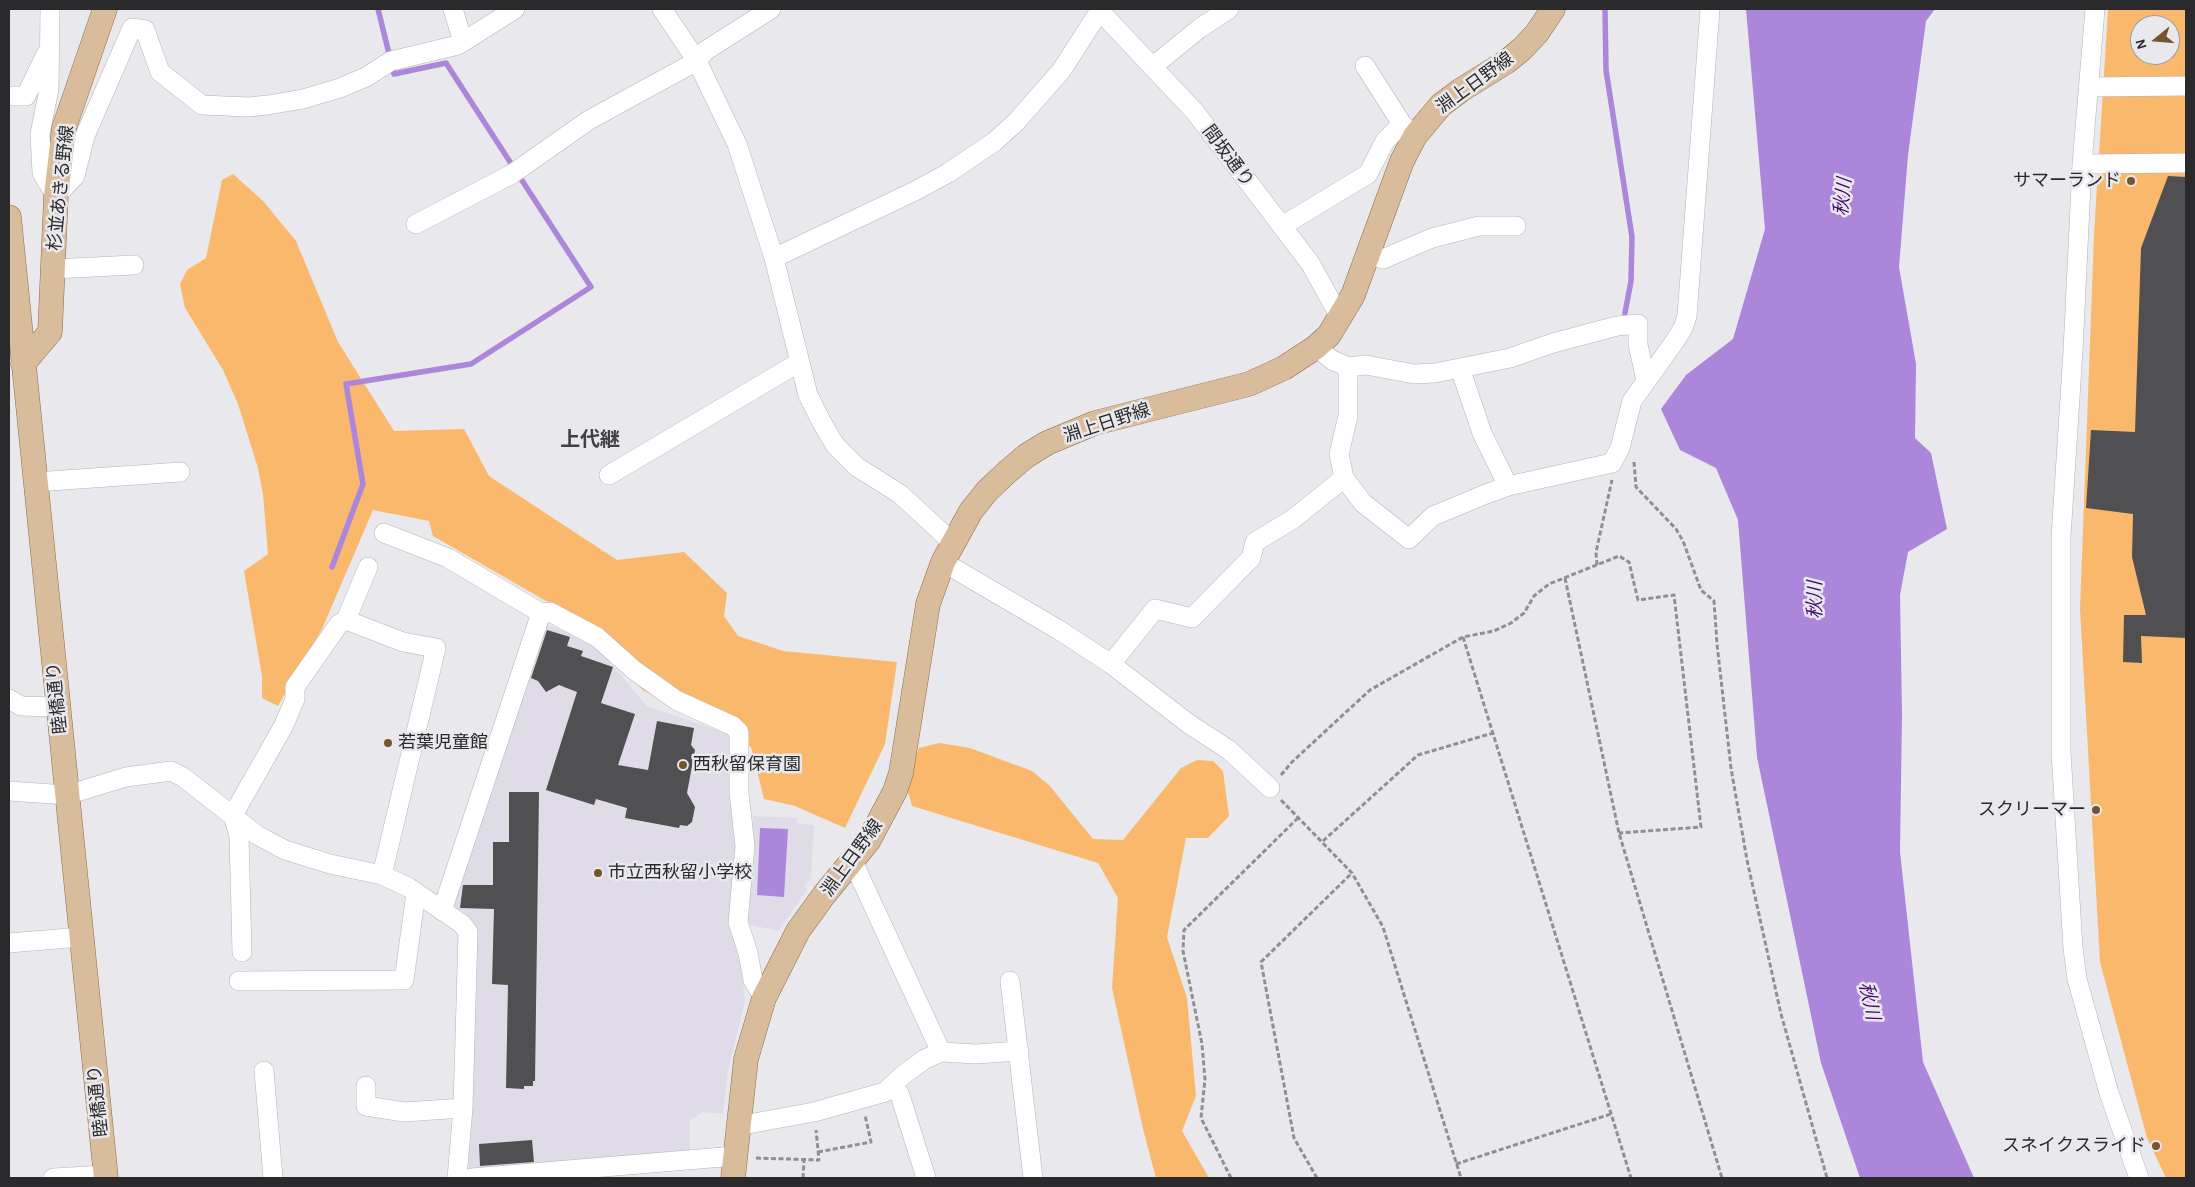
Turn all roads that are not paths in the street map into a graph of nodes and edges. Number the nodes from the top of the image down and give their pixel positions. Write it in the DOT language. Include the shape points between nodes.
graph roads {
  1 [pos="50,9"];
  2 [pos="105,9"];
  3 [pos="453,9"];
  4 [pos="516,9"];
  5 [pos="662,9"];
  6 [pos="771,9"];
  7 [pos="1229,9"];
  8 [pos="1553,9"];
  9 [pos="1710,9"];
  10 [pos="2095,9"];
  11 [pos="1098,10"];
  12 [pos="463,42"];
  13 [pos="50,46"];
  14 [pos="698,60"];
  15 [pos="1365,66"];
  16 [pos="1152,67"];
  17 [pos="2186,86"];
  18 [pos="2088,87"];
  19 [pos="9,96"];
  20 [pos="1408,130"];
  21 [pos="2186,163"];
  22 [pos="2082,164"];
  23 [pos="56,196"];
  24 [pos="9,217"];
  25 [pos="416,224"];
  26 [pos="1282,226"];
  27 [pos="1516,226"];
  28 [pos="1369,254"];
  29 [pos="774,258"];
  30 [pos="134,264"];
  31 [pos="53,269"];
  32 [pos="1340,317"];
  33 [pos="1316,347"];
  34 [pos="798,363"];
  35 [pos="23,364"];
  36 [pos="1348,367"];
  37 [pos="1460,368"];
  38 [pos="1646,380"];
  39 [pos="180,472"];
  40 [pos="610,475"];
  41 [pos="1344,478"];
  42 [pos="35,482"];
  43 [pos="1508,486"];
  44 [pos="384,533"];
  45 [pos="948,552"];
  46 [pos="368,567"];
  47 [pos="541,613"];
  48 [pos="346,620"];
  49 [pos="1112,664"];
  50 [pos="9,699"];
  51 [pos="58,707"];
  52 [pos="1270,788"];
  53 [pos="9,791"];
  54 [pos="67,795"];
  55 [pos="233,815"];
  56 [pos="853,862"];
  57 [pos="382,875"];
  58 [pos="416,893"];
  59 [pos="442,911"];
  60 [pos="81,937"];
  61 [pos="9,944"];
  62 [pos="242,952"];
  63 [pos="239,981"];
  64 [pos="1010,981"];
  65 [pos="764,998"];
  66 [pos="1018,1051"];
  67 [pos="941,1052"];
  68 [pos="264,1070"];
  69 [pos="892,1085"];
  70 [pos="366,1086"];
  71 [pos="463,1108"];
  72 [pos="737,1126"];
  73 [pos="741,1164"];
  74 [pos="105,1176"];
  75 [pos="502,1177"];
  76 [pos="53,1178"];
  77 [pos="273,1178"];
  78 [pos="457,1178"];
  79 [pos="472,1178"];
  80 [pos="926,1178"];
  81 [pos="1029,1178"];
  82 [pos="2139,1178"];
  1 -- 13 [label="street"];
  2 -- 23 [label="main road, 杉並あきる野線" via="64,128"];
  3 -- 12 [label="street"];
  4 -- 12 [label="street"];
  5 -- 14 [label="street"];
  6 -- 14 [label="street" via="705,51"];
  7 -- 16 [label="street"];
  8 -- 20 [label="main road, 淵上日野線" via="1522,49"];
  9 -- 38 [label="street" via="1686,316 1675,341"];
  10 -- 18 [label="street"];
  11 -- 16 [label="street, 間坂通り"];
  11 -- 29 [label="street" via="1056,78 994,142 915,191"];
  12 -- 23 [label="street" via="391,61 340,88 303,99 248,107 202,104 178,88 160,72 145,30 132,28 85,136 75,176"];
  13 -- 19 [label="street" via="26,96"];
  13 -- 23 [label="street" via="49,89 40,134 42,173"];
  14 -- 25 [label="street" via="589,120 518,170"];
  14 -- 29 [label="street" via="737,144"];
  15 -- 20 [label="street"];
  16 -- 26 [label="street, 間坂通り" via="1196,112"];
  17 -- 18 [label="street"];
  18 -- 22 [label="street"];
  20 -- 26 [label="street" via="1385,141 1368,174"];
  20 -- 28 [label="main road, 淵上日野線" via="1402,162"];
  21 -- 22 [label="street"];
  22 -- 82 [label="street" via="2061,536 2064,807 2077,979 2109,1093"];
  23 -- 31 [label="main road, 杉並あきる野線"];
  24 -- 35 [label="main road, 睦橋通り"];
  26 -- 32 [label="street, 間坂通り" via="1310,263"];
  27 -- 28 [label="street" via="1479,226 1432,238 1383,258"];
  28 -- 32 [label="main road, 淵上日野線" via="1353,295"];
  29 -- 34 [label="street"];
  30 -- 31 [label="street"];
  31 -- 35 [label="main road, 杉並あきる野線" via="50,332"];
  32 -- 33 [label="main road, 淵上日野線" via="1329,335"];
  33 -- 36 [label="street" via="1332,360"];
  33 -- 45 [label="main road, 淵上日野線" via="1284,368 1249,384 1095,423 1047,443 1026,456 987,491"];
  34 -- 40 [label="street"];
  34 -- 45 [label="street" via="808,395 835,445 857,468 900,494"];
  35 -- 42 [label="main road, 睦橋通り"];
  36 -- 37 [label="street" via="1366,366 1414,374"];
  36 -- 41 [label="street" via="1348,416 1339,454"];
  37 -- 38 [label="street" via="1510,358 1617,326 1638,324 1638,345"];
  37 -- 43 [label="street" via="1482,433"];
  38 -- 43 [label="street" via="1632,401 1620,448 1612,462"];
  39 -- 42 [label="street"];
  41 -- 43 [label="street" via="1363,503 1409,539 1433,516"];
  41 -- 49 [label="street" via="1293,518 1255,542 1251,558 1192,618 1156,609"];
  42 -- 51 [label="main road, 睦橋通り"];
  44 -- 47 [label="street" via="448,558"];
  45 -- 49 [label="street"];
  45 -- 56 [label="main road, 淵上日野線" via="928,604 901,773 879,825"];
  46 -- 48 [label="street"];
  47 -- 59 [label="street"];
  47 -- 65 [label="street" via="550,612 597,637 634,670 676,700 733,726 738,732 739,793 745,846 738,922 752,980"];
  48 -- 55 [label="street" via="339,624 295,687 295,700 284,725"];
  48 -- 57 [label="street" via="403,642 436,648"];
  49 -- 52 [label="street" via="1189,724 1229,750"];
  50 -- 51 [label="street" via="20,706"];
  51 -- 54 [label="main road, 睦橋通り"];
  53 -- 54 [label="street"];
  54 -- 55 [label="street" via="126,777 171,771"];
  54 -- 60 [label="main road, 睦橋通り"];
  55 -- 57 [label="street" via="256,834 285,850"];
  55 -- 62 [label="street" via="239,836"];
  56 -- 65 [label="main road, 淵上日野線" via="798,931"];
  56 -- 67 [label="street"];
  57 -- 58 [label="street"];
  58 -- 59 [label="street"];
  58 -- 63 [label="street" via="404,980"];
  59 -- 71 [label="street" via="468,932"];
  60 -- 61 [label="street"];
  60 -- 74 [label="main road, 睦橋通り"];
  64 -- 66 [label="street"];
  65 -- 72 [label="main road, 淵上日野線" via="746,1059"];
  66 -- 67 [label="street"];
  66 -- 81 [label="street"];
  67 -- 69 [label="street" via="925,1058"];
  68 -- 77 [label="street"];
  69 -- 72 [label="street" via="885,1092 814,1112"];
  69 -- 80 [label="street" via="900,1095"];
  70 -- 71 [label="street" via="366,1106 404,1112"];
  71 -- 78 [label="street"];
  72 -- 73 [label="main road, 淵上日野線"];
  73 -- 75 [label="street"];
  74 -- 76 [label="street"];
  75 -- 79 [label="street"];
}
